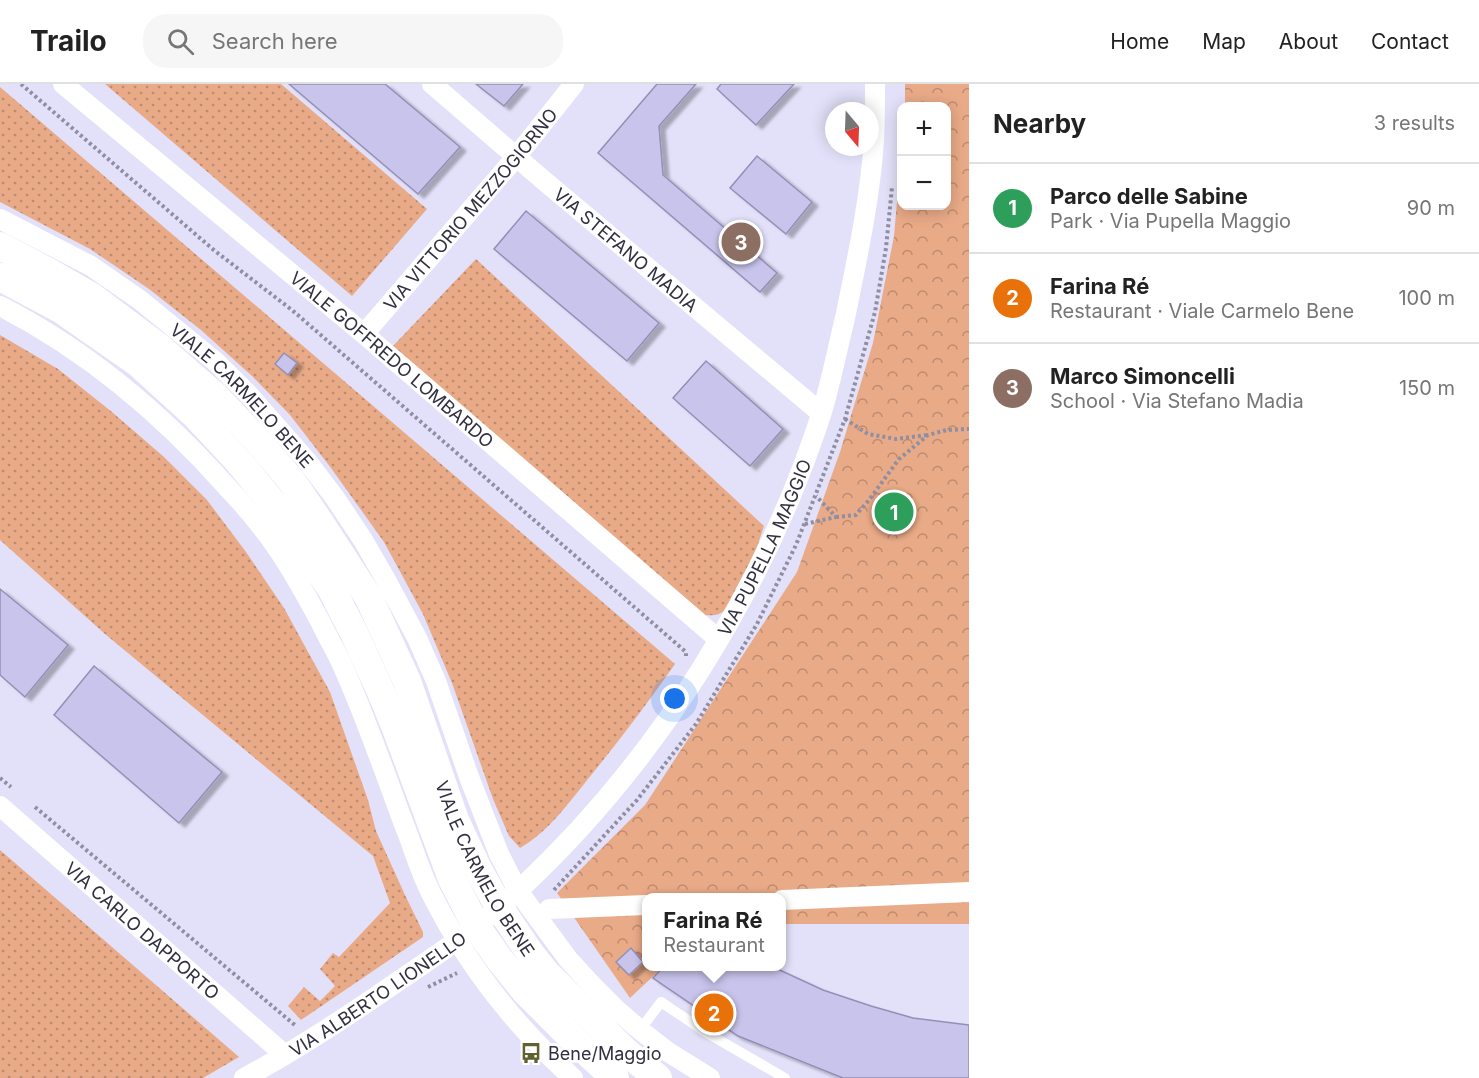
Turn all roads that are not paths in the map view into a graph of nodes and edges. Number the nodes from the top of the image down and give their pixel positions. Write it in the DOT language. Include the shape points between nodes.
graph roads {
  1 [pos="63,84"];
  2 [pos="432,84"];
  3 [pos="574,84"];
  4 [pos="875,84"];
  5 [pos="516,157"];
  6 [pos="0,219"];
  7 [pos="0,246"];
  8 [pos="0,277"];
  9 [pos="0,306"];
  10 [pos="363,334"];
  11 [pos="821,413"];
  12 [pos="377,615"];
  13 [pos="354,633"];
  14 [pos="417,638"];
  15 [pos="718,639"];
  16 [pos="343,666"];
  17 [pos="0,807"];
  18 [pos="969,892"];
  19 [pos="509,899"];
  20 [pos="786,900"];
  21 [pos="642,905"];
  22 [pos="549,909"];
  23 [pos="467,933"];
  24 [pos="640,1030"];
  25 [pos="285,1055"];
  26 [pos="244,1078"];
  27 [pos="573,1078"];
  28 [pos="615,1078"];
  29 [pos="658,1078"];
  30 [pos="710,1078"];
  31 [pos="785,1078"];
  1 -- 10 [label="street, VIALE GOFFREDO LOMBARDO"];
  2 -- 5 [label="street, VIA STEFANO MADIA"];
  3 -- 5 [label="street, VIA VITTORIO MEZZOGIORNO"];
  4 -- 11 [label="street, VIA PUPELLA MAGGIO" via="874,141 858,256"];
  5 -- 10 [label="street, VIA VITTORIO MEZZOGIORNO"];
  5 -- 11 [label="street, VIA STEFANO MADIA"];
  6 -- 14 [label="street, VIALE CARMELO BENE" via="91,266 216,362 307,461 335,498 386,579"];
  7 -- 12 [label="street, VIALE CARMELO BENE" via="113,312 213,394 291,480"];
  8 -- 13 [label="street, VIALE CARMELO BENE" via="62,310 120,350 195,416 277,508 332,590"];
  9 -- 16 [label="street, VIALE CARMELO BENE" via="69,346 167,424 207,464 277,548"];
  10 -- 15 [label="street, VIALE GOFFREDO LOMBARDO"];
  11 -- 15 [label="street, VIA PUPELLA MAGGIO" via="774,533"];
  12 -- 14 [label="street"];
  12 -- 19 [label="street, VIALE CARMELO BENE" via="407,681 455,820 477,867"];
  13 -- 16 [label="street"];
  13 -- 23 [label="street, VIALE CARMELO BENE" via="397,731 452,879"];
  14 -- 19 [label="street, VIALE CARMELO BENE" via="495,844"];
  15 -- 19 [label="street, VIA PUPELLA MAGGIO" via="619,784"];
  16 -- 23 [label="street, VIALE CARMELO BENE" via="429,890"];
  17 -- 25 [label="street, VIA CARLO DAPPORTO"];
  18 -- 20 [label="street"];
  19 -- 23 [label="street, VIA PUPELLA MAGGIO"];
  19 -- 24 [label="street, VIALE CARMELO BENE"];
  19 -- 29 [label="street, VIALE CARMELO BENE" via="530,953 545,972"];
  21 -- 22 [label="street"];
  23 -- 25 [label="street, VIA ALBERTO LIONELLO"];
  23 -- 27 [label="street, VIALE CARMELO BENE" via="486,984"];
  23 -- 28 [label="street, VIALE CARMELO BENE" via="500,960 525,991"];
  24 -- 30 [label="street, VIALE CARMELO BENE"];
  24 -- 31 [label="lane" via="661,1002"];
  25 -- 26 [label="street, VIA ALBERTO LIONELLO"];
}
